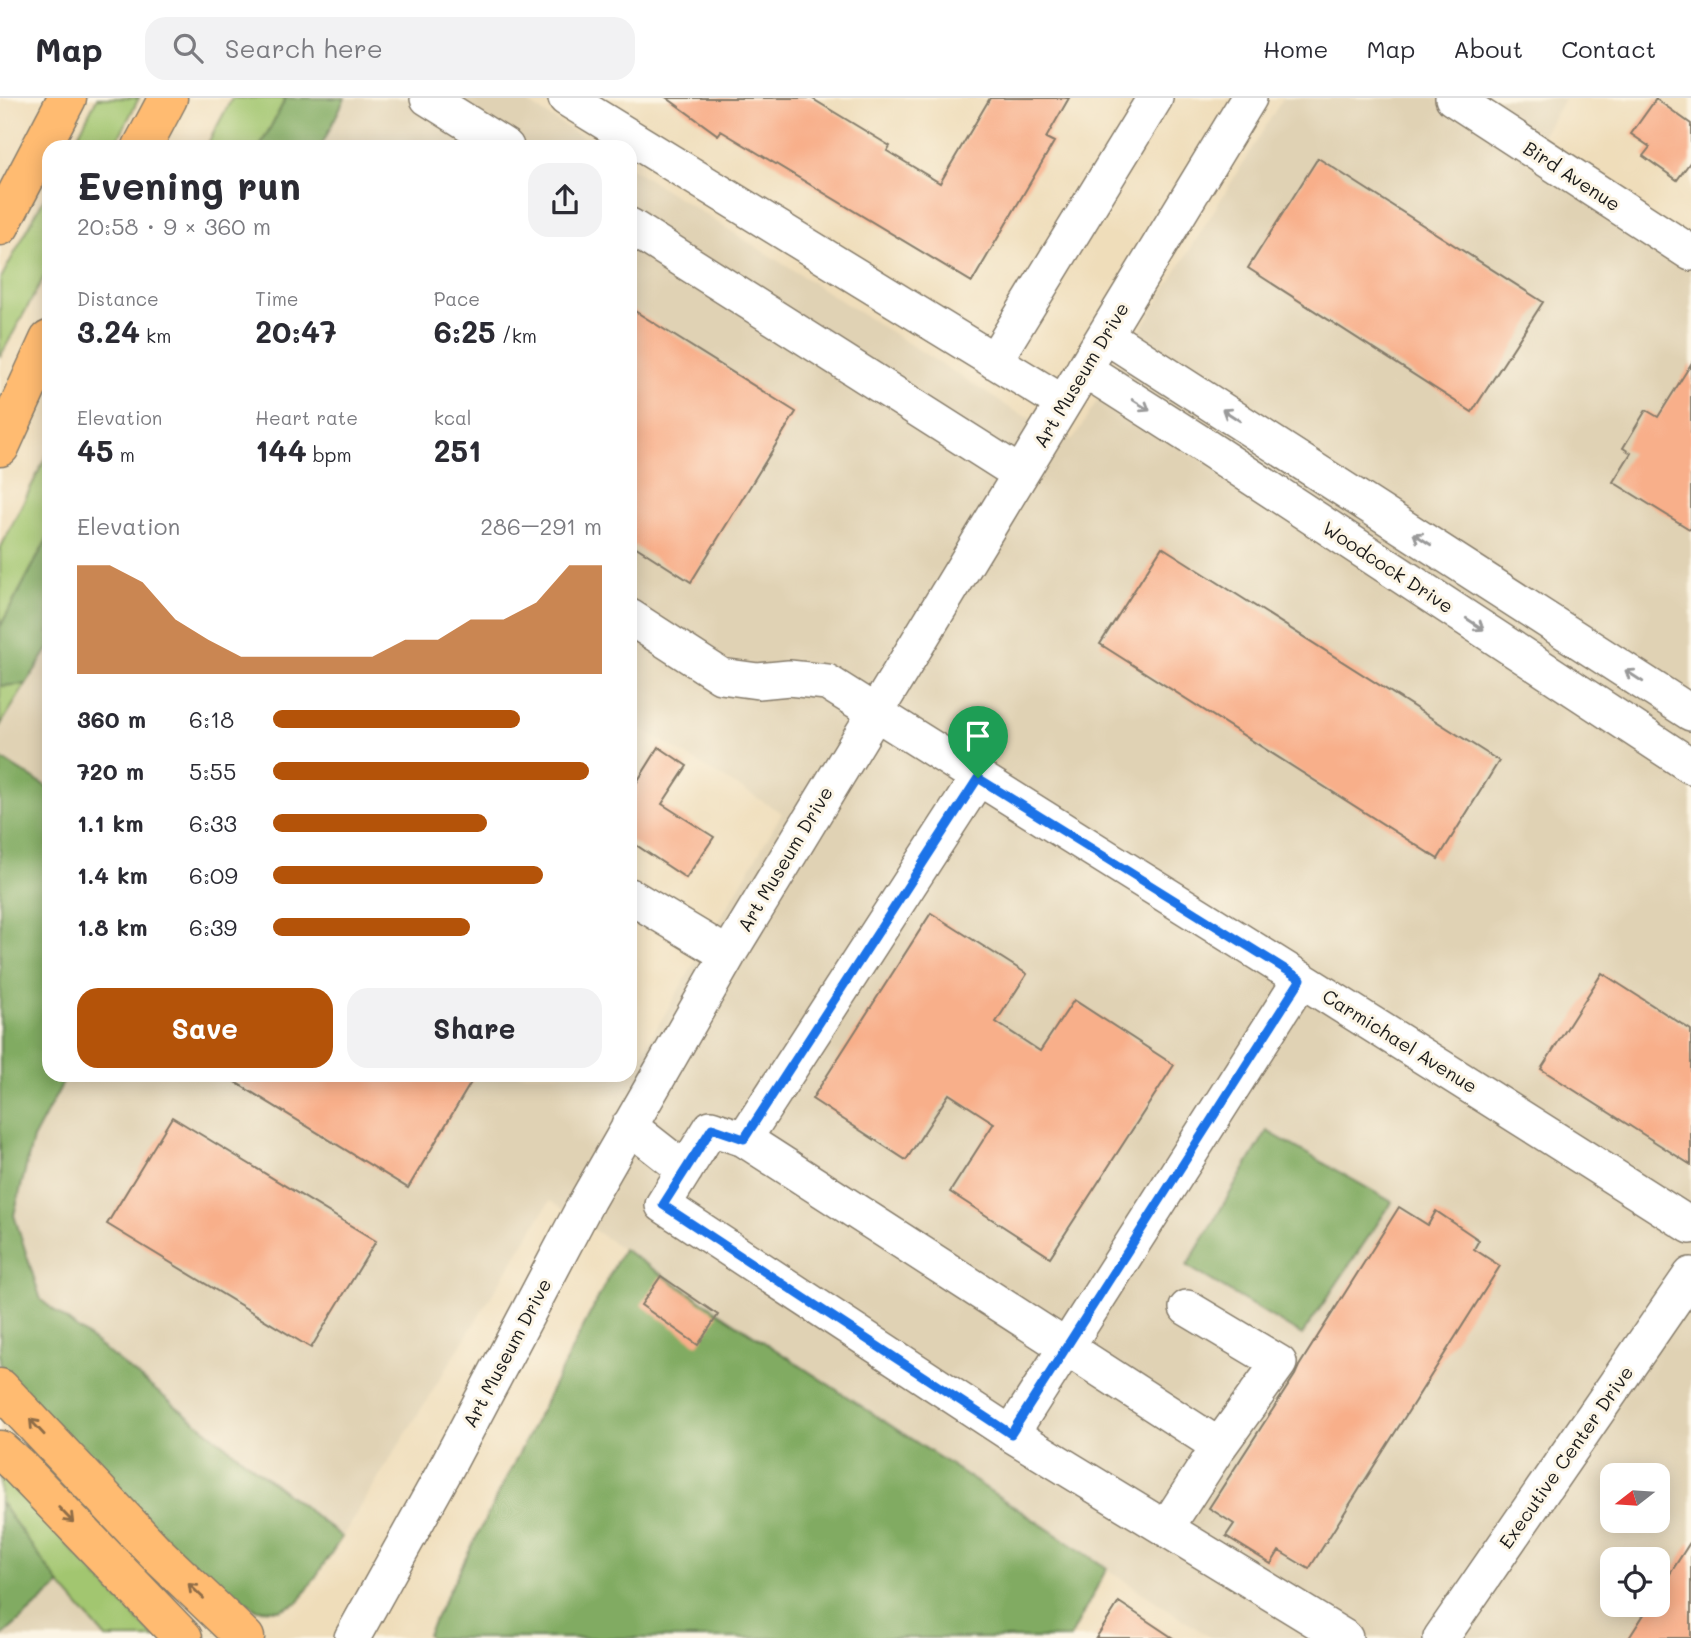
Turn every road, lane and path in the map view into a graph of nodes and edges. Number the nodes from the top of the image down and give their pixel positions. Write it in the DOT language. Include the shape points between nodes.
graph roads {
  1 [pos="46,98"];
  2 [pos="67,98"];
  3 [pos="168,98"];
  4 [pos="428,98"];
  5 [pos="566,98"];
  6 [pos="1155,98"];
  7 [pos="1249,98"];
  8 [pos="1453,98"];
  9 [pos="45,140"];
  10 [pos="146,140"];
  11 [pos="495,140"];
  12 [pos="634,140"];
  13 [pos="637,142"];
  14 [pos="42,146"];
  15 [pos="0,203"];
  16 [pos="0,226"];
  17 [pos="637,230"];
  18 [pos="1691,253"];
  19 [pos="42,333"];
  20 [pos="1105,335"];
  21 [pos="42,356"];
  22 [pos="994,361"];
  23 [pos="1084,369"];
  24 [pos="1063,403"];
  25 [pos="0,410"];
  26 [pos="0,447"];
  27 [pos="1020,474"];
  28 [pos="637,622"];
  29 [pos="874,712"];
  30 [pos="1691,713"];
  31 [pos="1691,766"];
  32 [pos="978,778"];
  33 [pos="637,900"];
  34 [pos="728,955"];
  35 [pos="1301,979"];
  36 [pos="629,1126"];
  37 [pos="744,1139"];
  38 [pos="685,1170"];
  39 [pos="1691,1226"];
  40 [pos="1691,1275"];
  41 [pos="1187,1308"];
  42 [pos="1066,1348"];
  43 [pos="0,1388"];
  44 [pos="1011,1434"];
  45 [pos="1219,1446"];
  46 [pos="0,1450"];
  47 [pos="1166,1528"];
  48 [pos="183,1638"];
  49 [pos="245,1638"];
  50 [pos="352,1638"];
  51 [pos="1345,1638"];
  52 [pos="1441,1638"];
  1 -- 15 [label="highway"];
  2 -- 9 [label="highway"];
  3 -- 10 [label="highway"];
  4 -- 11 [label="street"];
  5 -- 12 [label="street"];
  6 -- 22 [label="street"];
  7 -- 20 [label="street, Art Museum Drive"];
  8 -- 18 [label="street, Bird Avenue"];
  13 -- 22 [label="street"];
  14 -- 16 [label="highway"];
  17 -- 27 [label="street"];
  19 -- 25 [label="highway"];
  20 -- 23 [label="street, Art Museum Drive"];
  30 -- 20 [label="street, one-way"];
  21 -- 26 [label="highway"];
  22 -- 24 [label="street"];
  23 -- 24 [label="street, Art Museum Drive"];
  23 -- 31 [label="street, Woodcock Drive, one-way"];
  24 -- 27 [label="street, Art Museum Drive"];
  27 -- 29 [label="street, Art Museum Drive"];
  28 -- 29 [label="street, Carmichael Avenue" via="721,676 827,682"];
  29 -- 32 [label="street, Carmichael Avenue"];
  29 -- 34 [label="street, Art Museum Drive"];
  32 -- 35 [label="street, Carmichael Avenue"];
  32 -- 37 [label="street"];
  33 -- 34 [label="street"];
  34 -- 36 [label="street, Art Museum Drive"];
  35 -- 39 [label="street, Carmichael Avenue"];
  35 -- 42 [label="street"];
  36 -- 38 [label="street"];
  36 -- 50 [label="street, Art Museum Drive"];
  37 -- 38 [label="street" via="712,1128"];
  37 -- 42 [label="street"];
  38 -- 44 [label="street" via="663,1205"];
  40 -- 52 [label="street, Executive Center Drive"];
  41 -- 45 [label="street" via="1279,1363"];
  42 -- 44 [label="street"];
  42 -- 45 [label="street"];
  49 -- 43 [label="highway, one-way" via="155,1552"];
  44 -- 47 [label="street"];
  45 -- 47 [label="street"];
  46 -- 48 [label="highway, one-way"];
  47 -- 51 [label="street"];
}
